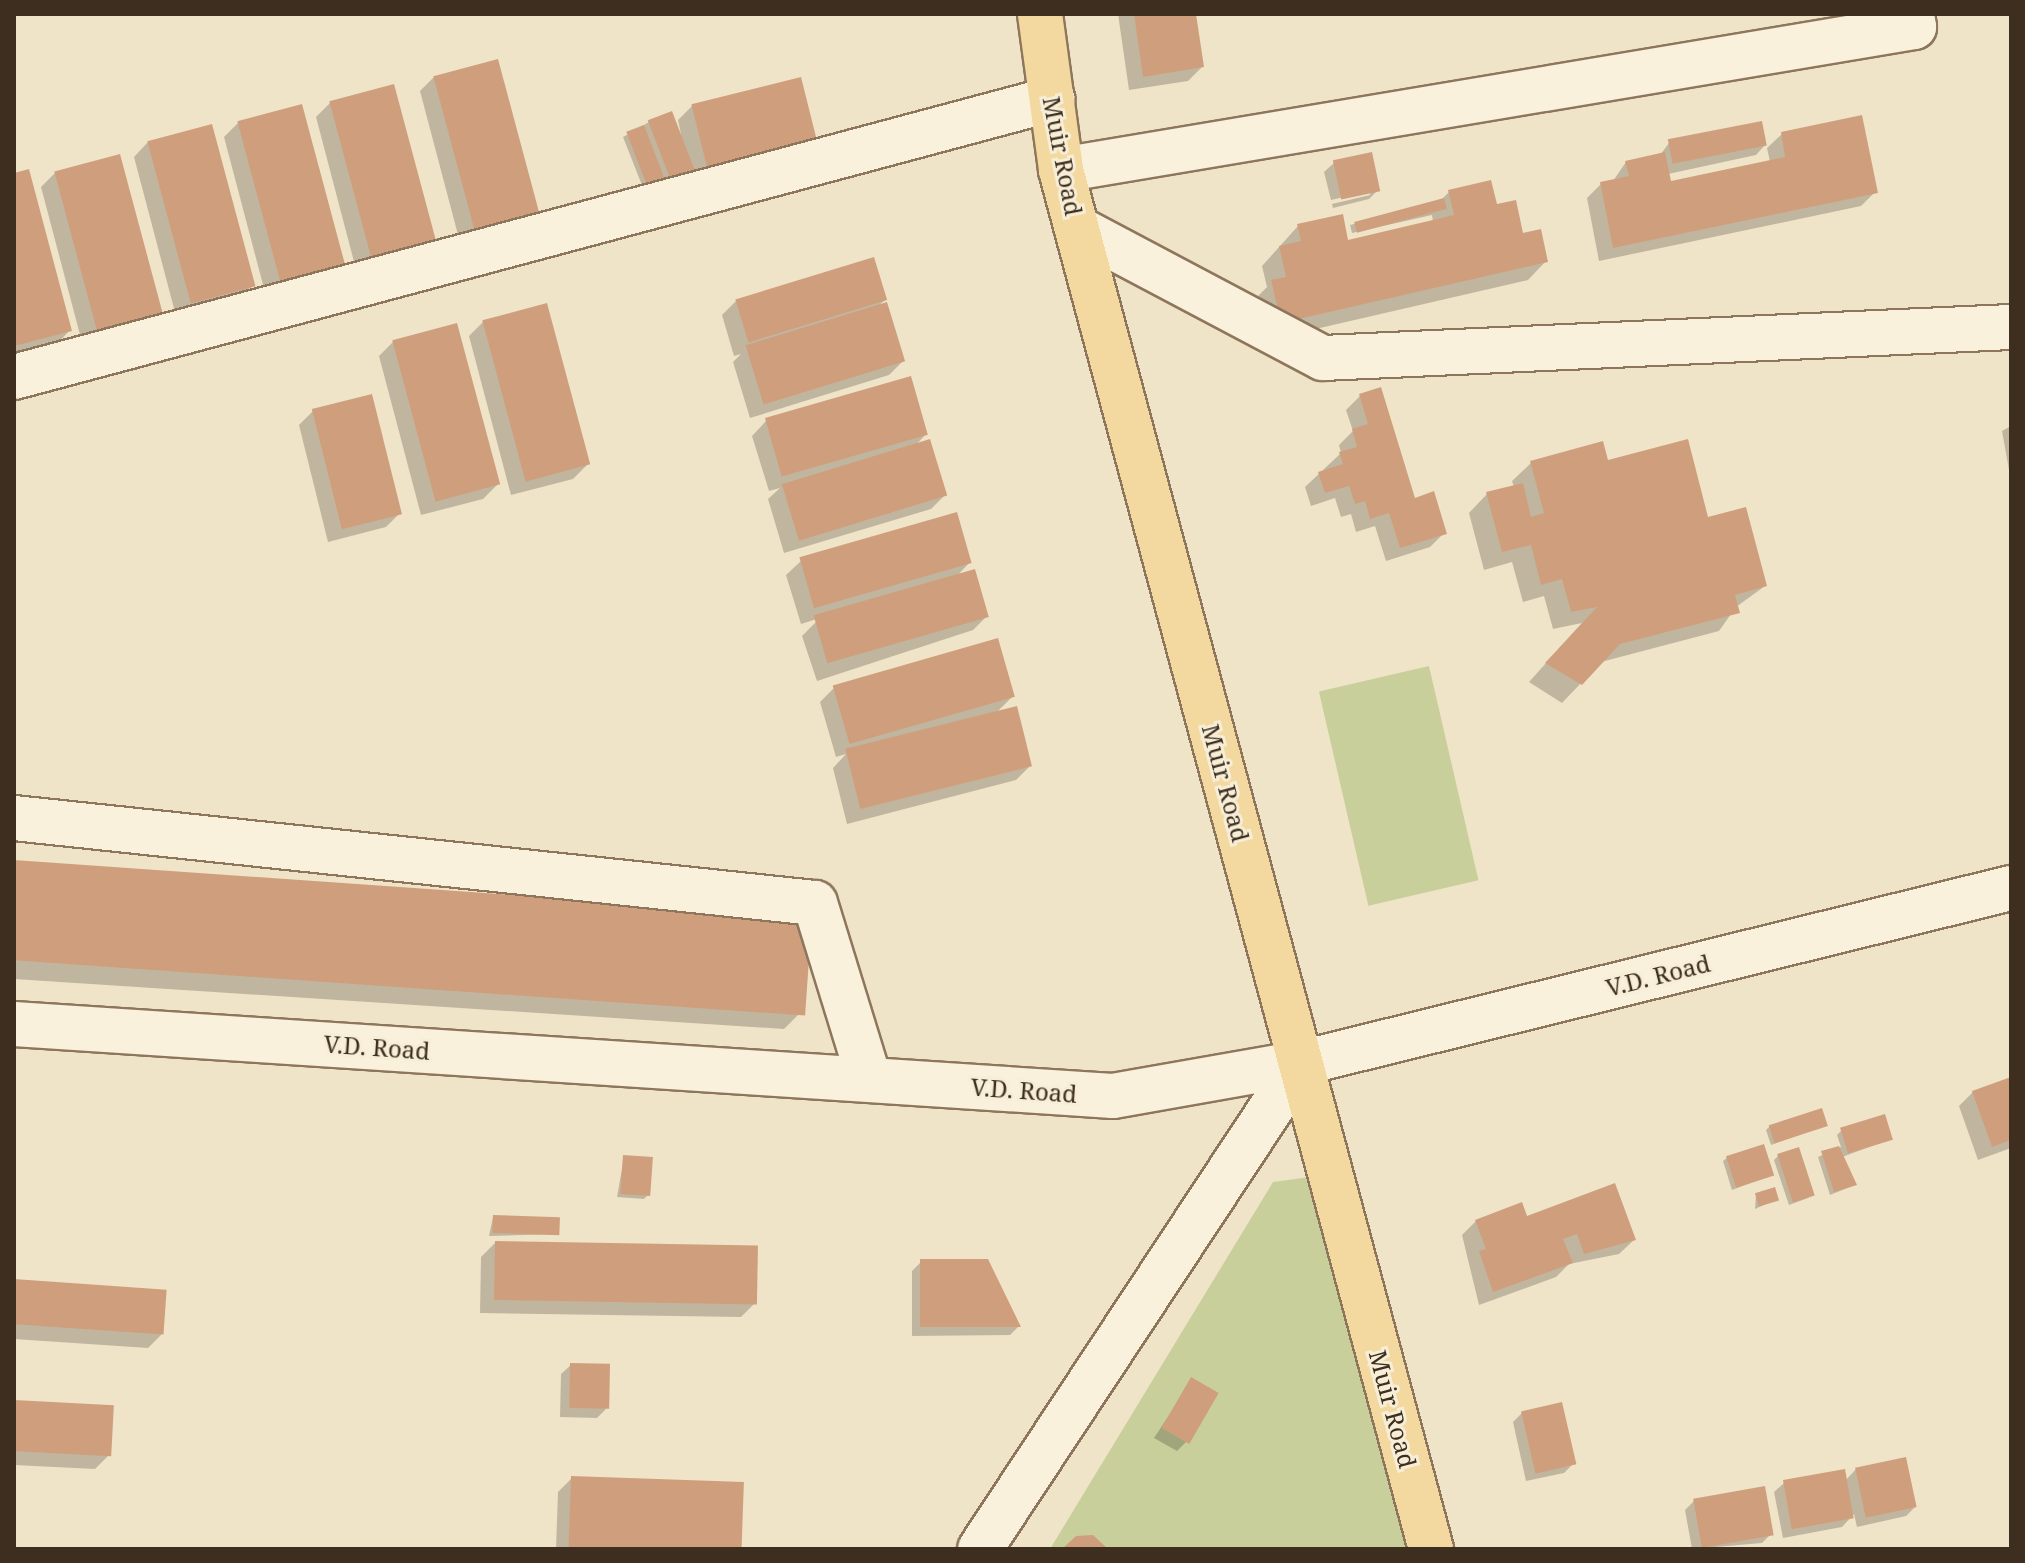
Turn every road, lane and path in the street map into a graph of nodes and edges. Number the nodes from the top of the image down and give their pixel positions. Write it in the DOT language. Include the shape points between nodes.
graph roads {
  1 [pos="1040,14"];
  2 [pos="1912,14"];
  3 [pos="1052,99"];
  4 [pos="1061,170"];
  5 [pos="1077,228"];
  6 [pos="2011,327"];
  7 [pos="14,377"];
  8 [pos="14,818"];
  9 [pos="2011,888"];
  10 [pos="14,1024"];
  11 [pos="1301,1063"];
  12 [pos="869,1079"];
  13 [pos="980,1549"];
  14 [pos="1431,1549"];
  1 -- 3 [label="main road, Muir Road"];
  2 -- 4 [label="street" via="1914,27"];
  3 -- 4 [label="main road, Muir Road"];
  3 -- 7 [label="street"];
  4 -- 5 [label="main road, Muir Road"];
  5 -- 6 [label="street" via="1323,358"];
  5 -- 11 [label="main road, Muir Road"];
  8 -- 12 [label="street" via="815,903"];
  9 -- 11 [label="street, V.D. Road"];
  10 -- 12 [label="street, V.D. Road"];
  11 -- 12 [label="street, V.D. Road" via="1113,1096"];
  11 -- 13 [label="street"];
  11 -- 14 [label="main road, Muir Road"];
}
